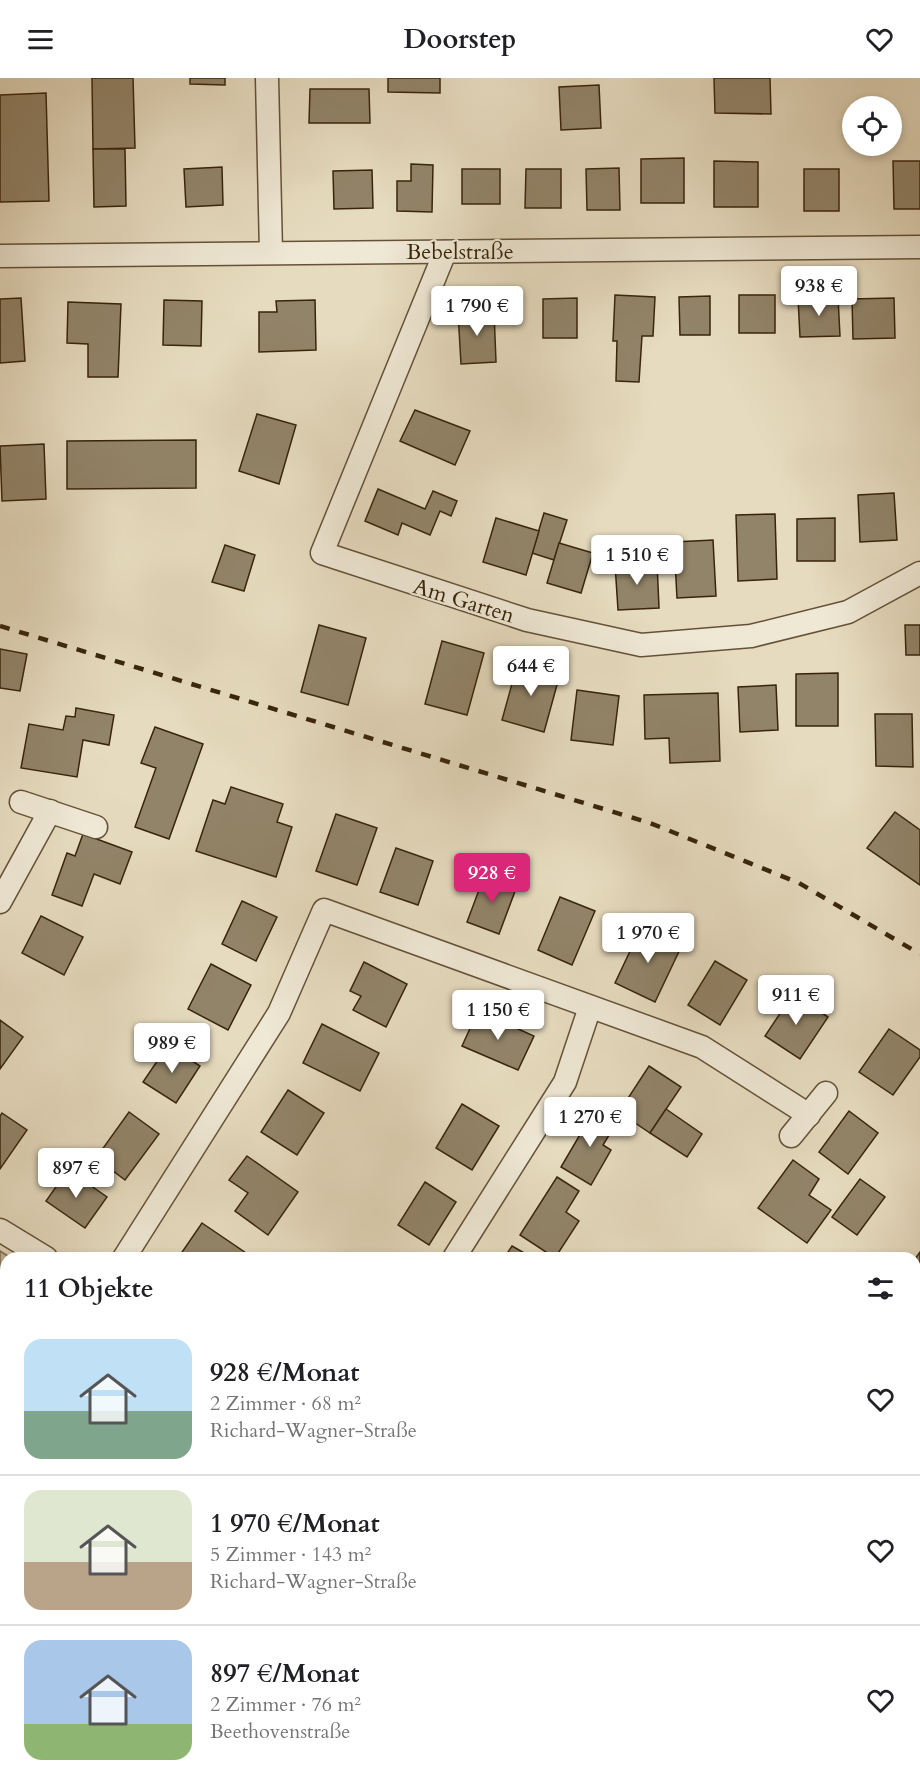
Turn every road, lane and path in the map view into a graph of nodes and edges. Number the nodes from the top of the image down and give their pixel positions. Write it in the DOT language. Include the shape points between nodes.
graph roads {
  1 [pos="267,78"];
  2 [pos="920,247"];
  3 [pos="271,252"];
  4 [pos="445,252"];
  5 [pos="0,256"];
  6 [pos="920,573"];
  7 [pos="21,802"];
  8 [pos="50,810"];
  9 [pos="96,827"];
  10 [pos="0,902"];
  11 [pos="590,1007"];
  12 [pos="826,1093"];
  13 [pos="809,1115"];
  14 [pos="791,1136"];
  15 [pos="0,1230"];
  16 [pos="36,1252"];
  17 [pos="128,1252"];
  18 [pos="458,1252"];
  1 -- 3 [label="street"];
  2 -- 4 [label="street, Bebelstraße"];
  3 -- 4 [label="street, Bebelstraße"];
  3 -- 5 [label="street, Bebelstraße"];
  4 -- 6 [label="street, Am Garten" via="322,553 527,620 641,645 751,636 848,612"];
  7 -- 8 [label="street"];
  8 -- 9 [label="street"];
  8 -- 10 [label="street"];
  11 -- 13 [label="street" via="702,1047"];
  11 -- 17 [label="street" via="324,910 279,1013"];
  11 -- 18 [label="street" via="565,1083"];
  12 -- 13 [label="street"];
  13 -- 14 [label="street"];
  15 -- 16 [label="street"];
}
